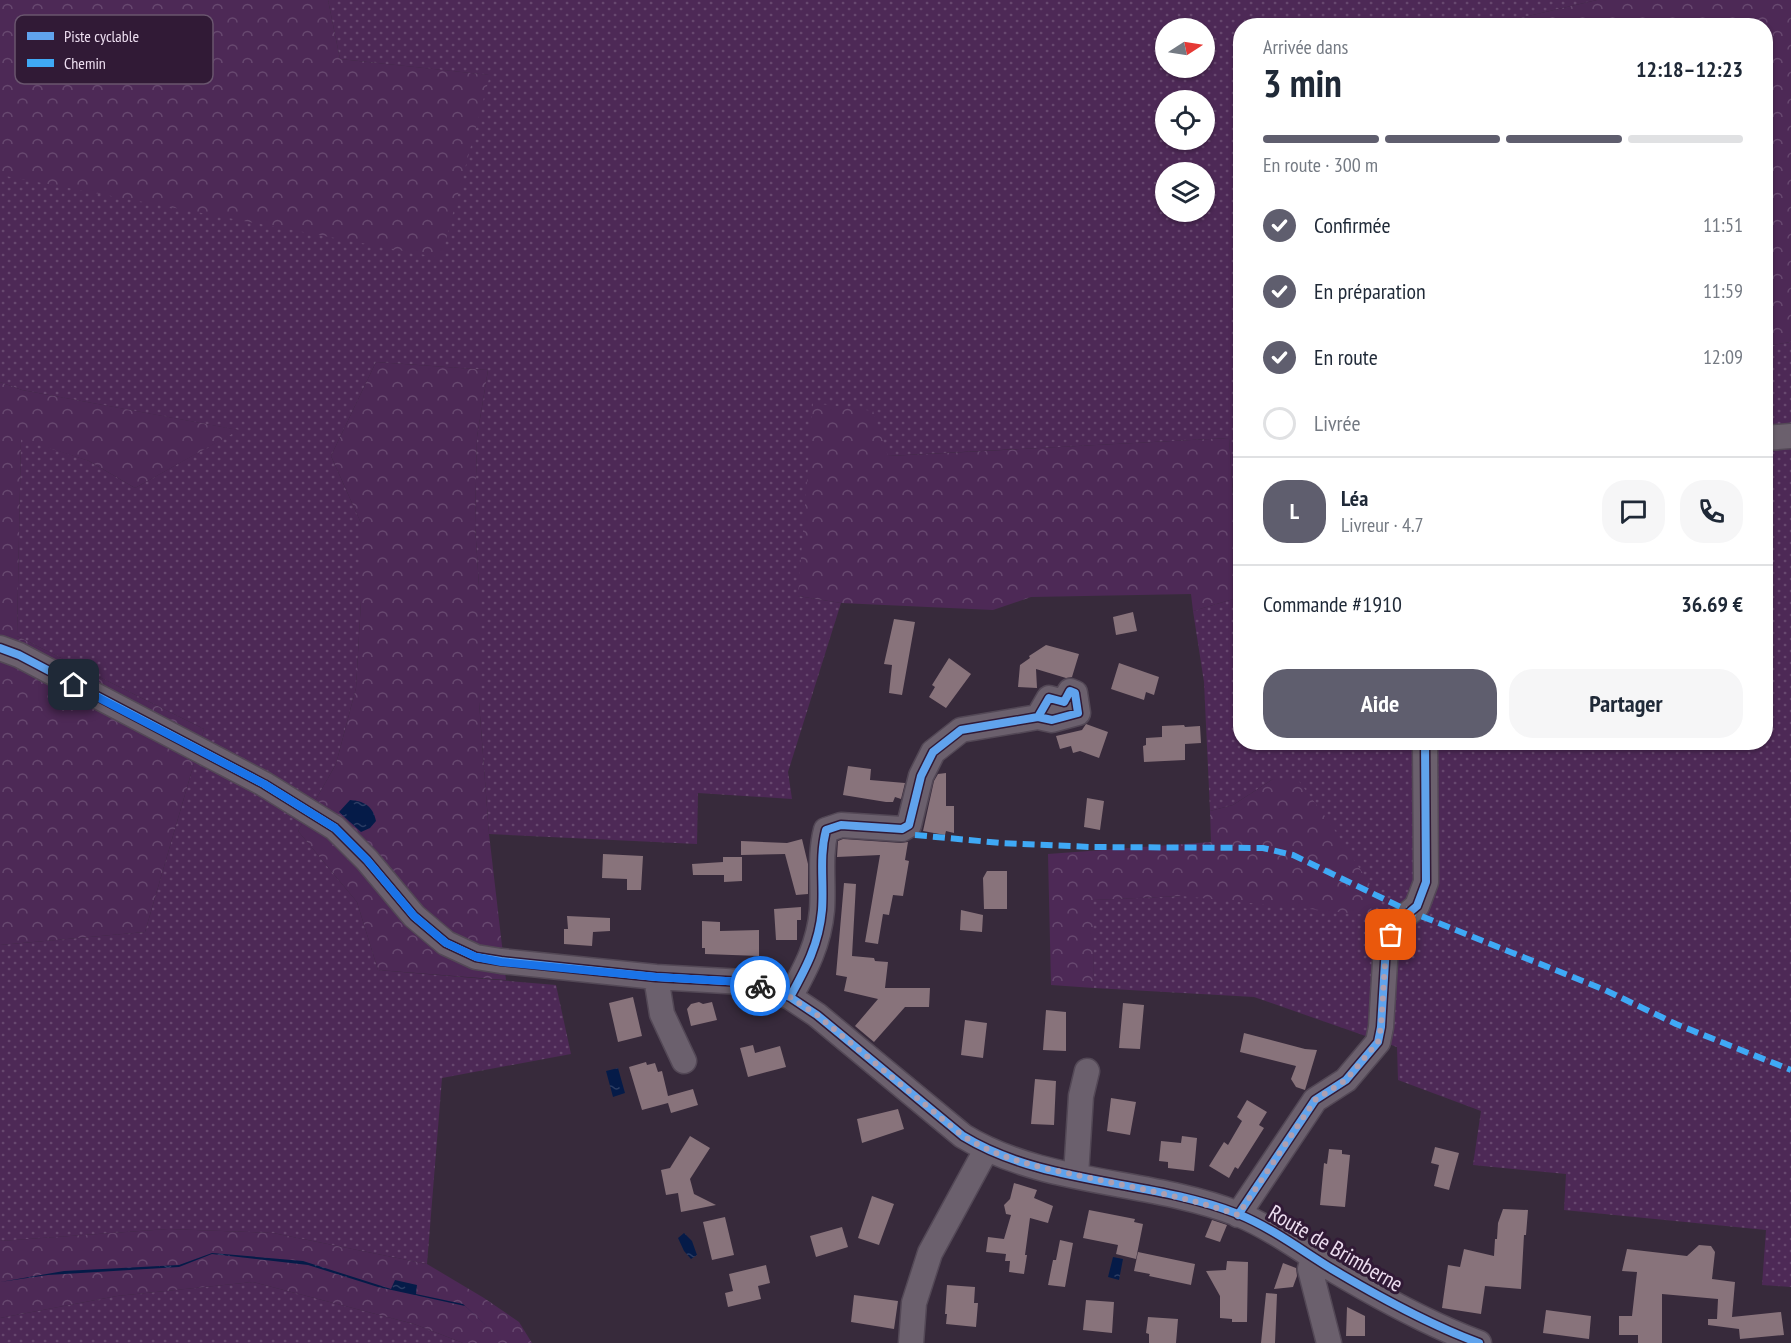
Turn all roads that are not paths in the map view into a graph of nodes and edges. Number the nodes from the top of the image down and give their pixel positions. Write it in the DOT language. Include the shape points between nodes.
graph roads {
  1 [pos="1791,436"];
  2 [pos="1773,437"];
  3 [pos="0,648"];
  4 [pos="1038,717"];
  5 [pos="1425,750"];
  6 [pos="656,977"];
  7 [pos="790,997"];
  8 [pos="684,1061"];
  9 [pos="1087,1071"];
  10 [pos="986,1150"];
  11 [pos="1076,1175"];
  12 [pos="1238,1215"];
  13 [pos="1313,1257"];
  14 [pos="911,1343"];
  15 [pos="1329,1343"];
  16 [pos="1479,1343"];
  1 -- 2 [label="street"];
  3 -- 6 [label="street, Route de Brimberne" via="264,784 335,828 414,916 446,943 476,957 501,962"];
  4 -- 7 [label="street" via="961,730 933,752 921,776 909,825 902,829 841,825 826,830 822,846 822,910 813,953"];
  5 -- 12 [label="street" via="1426,882 1417,906 1397,923 1386,946 1378,1042 1346,1080 1315,1100"];
  6 -- 7 [label="street, Route de Brimberne" via="743,982"];
  6 -- 8 [label="street" via="662,1014"];
  7 -- 10 [label="street, Route de Brimberne" via="963,1136"];
  9 -- 11 [label="street" via="1081,1096"];
  10 -- 11 [label="street, Route de Brimberne" via="1017,1162"];
  10 -- 14 [label="street" via="930,1253 914,1303"];
  11 -- 12 [label="street, Route de Brimberne" via="1199,1201"];
  12 -- 13 [label="street, Route de Brimberne" via="1269,1228"];
  13 -- 15 [label="street" via="1310,1269"];
  13 -- 16 [label="street, Route de Brimberne" via="1359,1285"];
}
